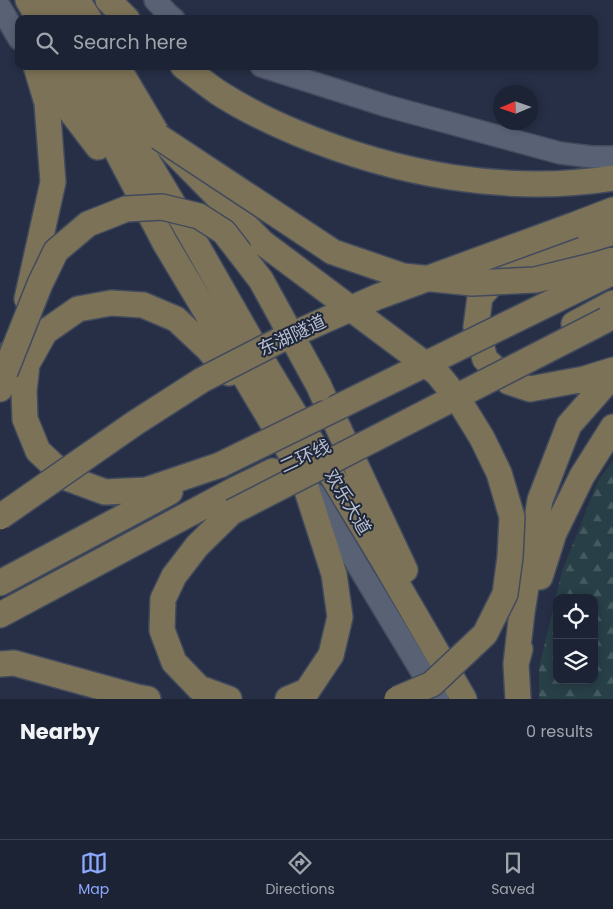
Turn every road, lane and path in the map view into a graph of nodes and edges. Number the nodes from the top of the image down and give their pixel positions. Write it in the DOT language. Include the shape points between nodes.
graph roads {
  1 [pos="12,0"];
  2 [pos="28,0"];
  3 [pos="50,0"];
  4 [pos="78,0"];
  5 [pos="82,0"];
  6 [pos="108,0"];
  7 [pos="155,0"];
  8 [pos="0,7"];
  9 [pos="20,15"];
  10 [pos="37,15"];
  11 [pos="59,15"];
  12 [pos="87,15"];
  13 [pos="88,15"];
  14 [pos="123,15"];
  15 [pos="169,15"];
  16 [pos="15,32"];
  17 [pos="38,70"];
  18 [pos="40,70"];
  19 [pos="68,70"];
  20 [pos="92,70"];
  21 [pos="114,70"];
  22 [pos="119,70"];
  23 [pos="188,70"];
  24 [pos="273,70"];
  25 [pos="159,137"];
  26 [pos="613,157"];
  27 [pos="613,178"];
  28 [pos="172,202"];
  29 [pos="613,210"];
  30 [pos="613,232"];
  31 [pos="165,243"];
  32 [pos="613,260"];
  33 [pos="613,272"];
  34 [pos="611,314"];
  35 [pos="613,370"];
  36 [pos="613,375"];
  37 [pos="3,380"];
  38 [pos="266,414"];
  39 [pos="613,427"];
  40 [pos="220,465"];
  41 [pos="300,469"];
  42 [pos="273,472"];
  43 [pos="232,512"];
  44 [pos="0,517"];
  45 [pos="0,583"];
  46 [pos="0,615"];
  47 [pos="0,664"];
  48 [pos="516,664"];
  49 [pos="142,698"];
  50 [pos="229,699"];
  51 [pos="288,699"];
  52 [pos="397,699"];
  53 [pos="438,699"];
  54 [pos="464,699"];
  55 [pos="518,699"];
  1 -- 9 [label="highway"];
  2 -- 10 [label="highway"];
  3 -- 11 [label="highway"];
  4 -- 12 [label="highway"];
  5 -- 13 [label="highway"];
  6 -- 14 [label="highway"];
  7 -- 15 [label="main road"];
  8 -- 16 [label="main road"];
  17 -- 37 [label="highway, bridge" via="47,103 53,182 30,289"];
  18 -- 31 [label="highway"];
  19 -- 31 [label="highway" via="113,144"];
  20 -- 28 [label="highway"];
  21 -- 28 [label="highway"];
  22 -- 25 [label="highway"];
  23 -- 27 [label="highway" via="220,94 269,121 379,162 477,181 533,184"];
  24 -- 26 [label="main road" via="387,106 560,153"];
  25 -- 32 [label="highway, bridge" via="333,252 404,276 472,283 535,280"];
  25 -- 52 [label="highway, bridge" via="263,243 437,373 458,399 499,473 512,517 505,594 485,634 432,684"];
  28 -- 54 [label="highway, 欢乐大道"];
  29 -- 44 [label="highway, 东湖隧道, bridge" via="377,298 278,341 202,380"];
  30 -- 35 [label="highway" via="505,268 480,297 476,327 485,358 509,382 530,389 584,380"];
  31 -- 38 [label="highway, 欢乐大道"];
  33 -- 40 [label="highway, 二环线, bridge"];
  34 -- 42 [label="highway, 二环线, bridge" via="544,340"];
  34 -- 43 [label="highway, bridge"];
  36 -- 48 [label="highway" via="569,425 540,500"];
  37 -- 54 [label="highway, bridge" via="56,251 88,224 126,209 162,207 199,216 224,232 261,280 320,388"];
  38 -- 40 [label="highway" via="208,348 176,319 143,305 111,304 78,309 45,332 27,364 25,419 38,451 67,478 105,492 146,490"];
  38 -- 41 [label="highway, 欢乐大道"];
  39 -- 48 [label="highway" via="582,476 554,533"];
  40 -- 45 [label="highway, 二环线"];
  41 -- 51 [label="highway" via="334,574 340,617 331,656 307,691"];
  41 -- 53 [label="main road, 欢乐大道"];
  42 -- 43 [label="highway, bridge"];
  42 -- 46 [label="highway, 二环线"];
  43 -- 50 [label="highway" via="197,546 174,576 163,599 162,630 174,662 199,688"];
  47 -- 49 [label="highway" via="14,664"];
  48 -- 55 [label="highway"];
}
